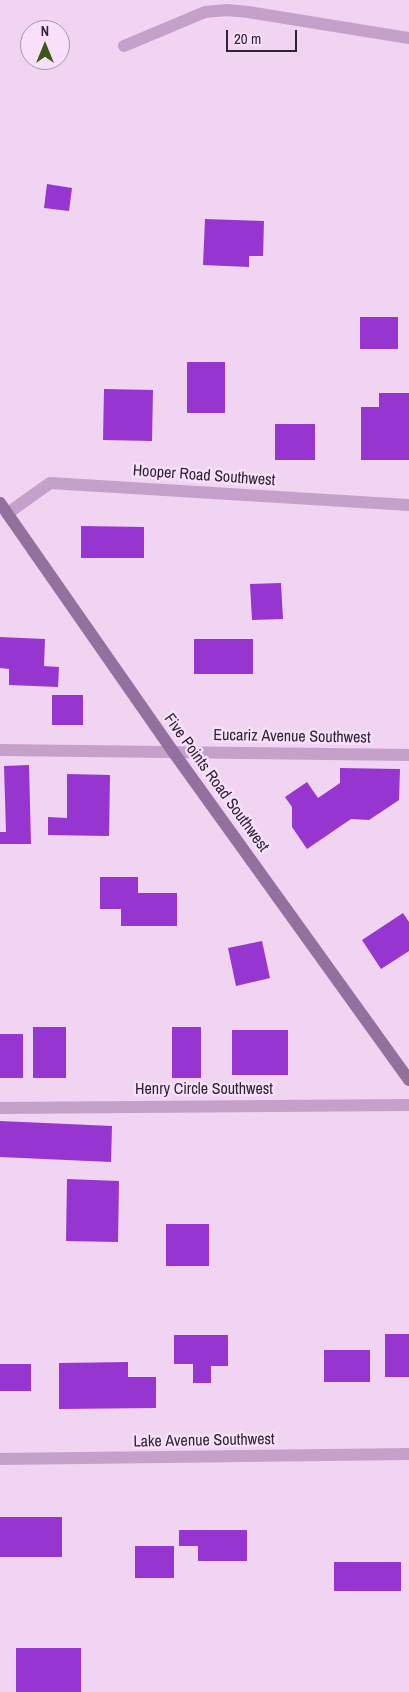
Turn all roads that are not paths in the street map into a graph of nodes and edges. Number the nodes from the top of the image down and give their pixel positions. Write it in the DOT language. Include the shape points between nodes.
graph roads {
  1 [pos="409,38"];
  2 [pos="124,46"];
  3 [pos="409,505"];
  4 [pos="4,508"];
  5 [pos="0,750"];
  6 [pos="174,753"];
  7 [pos="409,755"];
  8 [pos="409,1080"];
  9 [pos="409,1105"];
  10 [pos="0,1108"];
  11 [pos="409,1454"];
  12 [pos="0,1459"];
  1 -- 2 [label="street" via="227,10 206,12"];
  3 -- 4 [label="street, Hooper Road Southwest" via="50,483"];
  4 -- 6 [label="main road, Five Points Road Southwest"];
  5 -- 6 [label="street"];
  6 -- 7 [label="street, Eucariz Avenue Southwest"];
  6 -- 8 [label="main road, Five Points Road Southwest"];
  9 -- 10 [label="street, Henry Circle Southwest"];
  11 -- 12 [label="street, Lake Avenue Southwest"];
}
